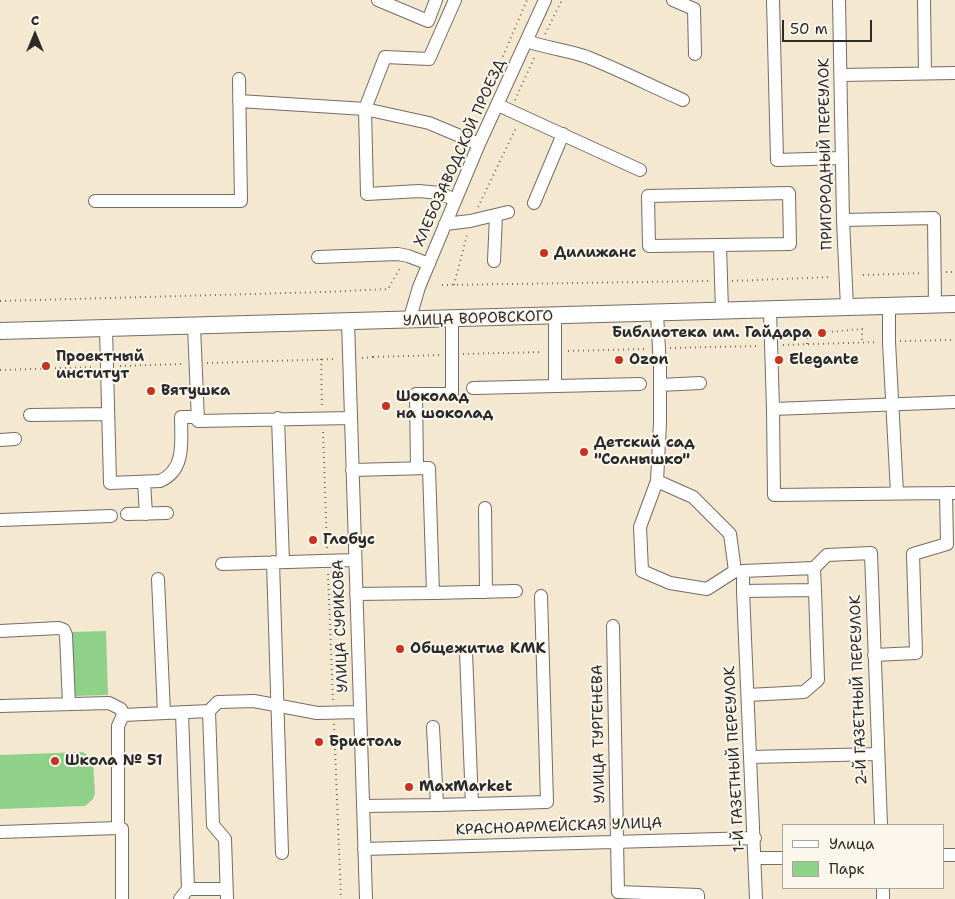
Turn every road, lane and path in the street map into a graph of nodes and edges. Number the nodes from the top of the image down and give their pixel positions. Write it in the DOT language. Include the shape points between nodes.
graph roads {
  1 [pos="378,0"];
  2 [pos="436,0"];
  3 [pos="455,0"];
  4 [pos="545,0"];
  5 [pos="562,0"];
  6 [pos="673,0"];
  7 [pos="773,0"];
  8 [pos="839,0"];
  9 [pos="924,0"];
  10 [pos="527,41"];
  11 [pos="539,46"];
  12 [pos="695,54"];
  13 [pos="925,73"];
  14 [pos="955,73"];
  15 [pos="841,74"];
  16 [pos="239,79"];
  17 [pos="683,100"];
  18 [pos="240,101"];
  19 [pos="498,105"];
  20 [pos="365,109"];
  21 [pos="511,111"];
  22 [pos="563,134"];
  23 [pos="479,144"];
  24 [pos="842,158"];
  25 [pos="640,170"];
  26 [pos="455,200"];
  27 [pos="95,202"];
  28 [pos="534,204"];
  29 [pos="843,220"];
  30 [pos="470,222"];
  31 [pos="445,224"];
  32 [pos="720,245"];
  33 [pos="318,257"];
  34 [pos="494,261"];
  35 [pos="429,264"];
  36 [pos="933,272"];
  37 [pos="955,272"];
  38 [pos="835,276"];
  39 [pos="863,276"];
  40 [pos="721,281"];
  41 [pos="442,285"];
  42 [pos="454,285"];
  43 [pos="388,289"];
  44 [pos="0,301"];
  45 [pos="955,304"];
  46 [pos="935,305"];
  47 [pos="889,306"];
  48 [pos="848,307"];
  49 [pos="770,309"];
  50 [pos="722,311"];
  51 [pos="657,314"];
  52 [pos="555,316"];
  53 [pos="452,320"];
  54 [pos="348,321"];
  55 [pos="409,321"];
  56 [pos="194,326"];
  57 [pos="106,328"];
  58 [pos="0,331"];
  59 [pos="862,343"];
  60 [pos="807,344"];
  61 [pos="362,358"];
  62 [pos="321,359"];
  63 [pos="337,360"];
  64 [pos="373,360"];
  65 [pos="196,363"];
  66 [pos="106,366"];
  67 [pos="0,370"];
  68 [pos="700,383"];
  69 [pos="640,384"];
  70 [pos="660,385"];
  71 [pos="555,386"];
  72 [pos="473,388"];
  73 [pos="955,402"];
  74 [pos="892,405"];
  75 [pos="773,409"];
  76 [pos="108,414"];
  77 [pos="30,415"];
  78 [pos="198,417"];
  79 [pos="278,418"];
  80 [pos="351,418"];
  81 [pos="323,419"];
  82 [pos="0,440"];
  83 [pos="15,440"];
  84 [pos="417,468"];
  85 [pos="352,470"];
  86 [pos="657,481"];
  87 [pos="144,482"];
  88 [pos="897,493"];
  89 [pos="950,493"];
  90 [pos="485,508"];
  91 [pos="167,513"];
  92 [pos="127,514"];
  93 [pos="146,514"];
  94 [pos="111,516"];
  95 [pos="0,520"];
  96 [pos="355,560"];
  97 [pos="328,561"];
  98 [pos="278,562"];
  99 [pos="222,564"];
  100 [pos="814,568"];
  101 [pos="158,579"];
  102 [pos="815,590"];
  103 [pos="486,592"];
  104 [pos="516,592"];
  105 [pos="743,592"];
  106 [pos="433,593"];
  107 [pos="356,594"];
  108 [pos="541,596"];
  109 [pos="614,626"];
  110 [pos="0,631"];
  111 [pos="466,652"];
  112 [pos="874,655"];
  113 [pos="748,695"];
  114 [pos="69,704"];
  115 [pos="0,706"];
  116 [pos="278,706"];
  117 [pos="209,711"];
  118 [pos="182,712"];
  119 [pos="360,712"];
  120 [pos="164,713"];
  121 [pos="334,713"];
  122 [pos="123,715"];
  123 [pos="433,727"];
  124 [pos="878,754"];
  125 [pos="751,757"];
  126 [pos="472,804"];
  127 [pos="437,805"];
  128 [pos="363,806"];
  129 [pos="881,824"];
  130 [pos="118,828"];
  131 [pos="0,832"];
  132 [pos="755,838"];
  133 [pos="616,842"];
  134 [pos="364,849"];
  135 [pos="282,853"];
  136 [pos="756,858"];
  137 [pos="782,858"];
  138 [pos="184,894"];
  139 [pos="227,894"];
  140 [pos="122,899"];
  141 [pos="340,899"];
  142 [pos="366,899"];
  143 [pos="698,899"];
  144 [pos="756,899"];
  1 -- 2 [label="street" via="428,21"];
  3 -- 20 [label="street" via="430,59 385,57"];
  4 -- 10 [label="street, ХЛЕБОЗАВОДСКОЙ ПРОЕЗД"];
  5 -- 11 [label="path"];
  6 -- 12 [label="street" via="694,9"];
  7 -- 24 [label="street" via="777,160"];
  8 -- 15 [label="street, ПРИГОРОДНЫЙ ПЕРЕУЛОК"];
  9 -- 13 [label="street"];
  10 -- 11 [label="street"];
  10 -- 19 [label="street, ХЛЕБОЗАВОДСКОЙ ПРОЕЗД"];
  11 -- 17 [label="street" via="587,57"];
  11 -- 21 [label="path"];
  13 -- 14 [label="street"];
  13 -- 15 [label="street"];
  15 -- 24 [label="street, ПРИГОРОДНЫЙ ПЕРЕУЛОК"];
  16 -- 18 [label="street"];
  18 -- 20 [label="street"];
  18 -- 27 [label="street" via="242,201"];
  19 -- 21 [label="street"];
  19 -- 23 [label="street, ХЛЕБОЗАВОДСКОЙ ПРОЕЗД"];
  20 -- 23 [label="street" via="428,123"];
  20 -- 26 [label="street" via="367,194 419,191 440,193"];
  21 -- 22 [label="street"];
  21 -- 30 [label="path" via="516,128"];
  22 -- 25 [label="street"];
  22 -- 28 [label="street"];
  23 -- 26 [label="street, ХЛЕБОЗАВОДСКОЙ ПРОЕЗД"];
  24 -- 29 [label="street, ПРИГОРОДНЫЙ ПЕРЕУЛОК"];
  26 -- 31 [label="street, ХЛЕБОЗАВОДСКОЙ ПРОЕЗД"];
  29 -- 36 [label="street" via="934,218"];
  29 -- 48 [label="street, ПРИГОРОДНЫЙ ПЕРЕУЛОК"];
  30 -- 31 [label="street"];
  30 -- 34 [label="street" via="502,214"];
  30 -- 42 [label="path"];
  31 -- 35 [label="street, ХЛЕБОЗАВОДСКОЙ ПРОЕЗД"];
  32 -- 32 [label="street" via="649,246 648,196 789,193 790,244"];
  32 -- 40 [label="street"];
  33 -- 35 [label="street" via="398,254"];
  35 -- 55 [label="street, ХЛЕБОЗАВОДСКОЙ ПРОЕЗД"];
  36 -- 37 [label="path"];
  36 -- 39 [label="path"];
  36 -- 46 [label="street"];
  38 -- 40 [label="path"];
  40 -- 42 [label="path"];
  40 -- 50 [label="street"];
  41 -- 42 [label="path"];
  43 -- 44 [label="path"];
  45 -- 46 [label="main road, УЛИЦА ВОРОВСКОГО"];
  46 -- 47 [label="main road, УЛИЦА ВОРОВСКОГО"];
  47 -- 48 [label="main road, УЛИЦА ВОРОВСКОГО"];
  47 -- 74 [label="street"];
  48 -- 49 [label="main road, УЛИЦА ВОРОВСКОГО"];
  49 -- 50 [label="main road, УЛИЦА ВОРОВСКОГО"];
  49 -- 75 [label="street"];
  50 -- 51 [label="main road, УЛИЦА ВОРОВСКОГО"];
  51 -- 52 [label="main road, УЛИЦА ВОРОВСКОГО"];
  51 -- 70 [label="street"];
  52 -- 53 [label="main road, УЛИЦА ВОРОВСКОГО"];
  52 -- 71 [label="street"];
  53 -- 55 [label="main road, УЛИЦА ВОРОВСКОГО"];
  53 -- 84 [label="street" via="452,394 416,394"];
  54 -- 55 [label="main road, УЛИЦА ВОРОВСКОГО"];
  54 -- 56 [label="main road, УЛИЦА ВОРОВСКОГО"];
  54 -- 80 [label="street, УЛИЦА СУРИКОВА"];
  56 -- 57 [label="main road, УЛИЦА ВОРОВСКОГО"];
  56 -- 65 [label="street"];
  57 -- 58 [label="main road, УЛИЦА ВОРОВСКОГО"];
  57 -- 66 [label="street"];
  59 -- 60 [label="path" via="862,329 807,334"];
  61 -- 64 [label="path" via="373,357"];
  62 -- 63 [label="path"];
  62 -- 65 [label="path"];
  62 -- 81 [label="path"];
  65 -- 66 [label="path"];
  65 -- 78 [label="street"];
  66 -- 67 [label="path"];
  66 -- 76 [label="street"];
  68 -- 70 [label="street"];
  69 -- 71 [label="street"];
  70 -- 86 [label="street"];
  71 -- 72 [label="street"];
  73 -- 74 [label="street"];
  74 -- 75 [label="street"];
  74 -- 88 [label="street"];
  75 -- 88 [label="street" via="774,495"];
  76 -- 77 [label="street"];
  76 -- 87 [label="street" via="110,483"];
  78 -- 79 [label="street" via="198,421"];
  78 -- 87 [label="street" via="180,417 180,460 173,472 166,479"];
  79 -- 81 [label="street"];
  79 -- 98 [label="street"];
  80 -- 81 [label="street"];
  80 -- 85 [label="street, УЛИЦА СУРИКОВА"];
  81 -- 97 [label="path"];
  82 -- 83 [label="street"];
  84 -- 85 [label="street"];
  84 -- 106 [label="street" via="429,468"];
  85 -- 96 [label="street, УЛИЦА СУРИКОВА"];
  86 -- 86 [label="street" via="640,526 642,571 670,583 707,590 735,571 730,534 693,497"];
  87 -- 93 [label="street"];
  88 -- 89 [label="street"];
  89 -- 112 [label="street" via="947,544 913,554 916,653"];
  90 -- 103 [label="street"];
  91 -- 93 [label="street"];
  92 -- 93 [label="street"];
  94 -- 95 [label="street"];
  96 -- 97 [label="street"];
  96 -- 107 [label="street, УЛИЦА СУРИКОВА"];
  97 -- 98 [label="street"];
  97 -- 121 [label="path"];
  98 -- 99 [label="street"];
  98 -- 116 [label="street"];
  100 -- 102 [label="street"];
  100 -- 105 [label="street, 1-Й ГАЗЕТНЫЙ ПЕРЕУЛОК" via="743,571"];
  100 -- 112 [label="street, 2-Й ГАЗЕТНЫЙ ПЕРЕУЛОК" via="827,555 871,553"];
  101 -- 120 [label="street"];
  102 -- 105 [label="street"];
  102 -- 113 [label="street" via="818,680 804,692"];
  103 -- 104 [label="street"];
  103 -- 106 [label="street"];
  105 -- 113 [label="street, 1-Й ГАЗЕТНЫЙ ПЕРЕУЛОК"];
  106 -- 107 [label="street"];
  107 -- 119 [label="street, УЛИЦА СУРИКОВА"];
  108 -- 126 [label="street" via="547,802"];
  109 -- 133 [label="street, УЛИЦА ТУРГЕНЕВА"];
  110 -- 114 [label="street" via="64,630"];
  111 -- 126 [label="street"];
  112 -- 124 [label="street, 2-Й ГАЗЕТНЫЙ ПЕРЕУЛОК"];
  113 -- 125 [label="street, 1-Й ГАЗЕТНЫЙ ПЕРЕУЛОК"];
  114 -- 115 [label="street"];
  114 -- 122 [label="street" via="109,703 121,709"];
  116 -- 117 [label="street" via="254,701 218,702"];
  116 -- 121 [label="street"];
  116 -- 135 [label="street"];
  117 -- 118 [label="street"];
  117 -- 139 [label="street" via="213,825 225,838"];
  118 -- 120 [label="street"];
  118 -- 138 [label="street"];
  119 -- 121 [label="street"];
  119 -- 128 [label="street, УЛИЦА СУРИКОВА"];
  120 -- 122 [label="street"];
  121 -- 141 [label="path"];
  122 -- 130 [label="street" via="118,726"];
  123 -- 127 [label="street"];
  124 -- 125 [label="street"];
  124 -- 129 [label="street, 2-Й ГАЗЕТНЫЙ ПЕРЕУЛОК"];
  125 -- 132 [label="street, 1-Й ГАЗЕТНЫЙ ПЕРЕУЛОК"];
  126 -- 127 [label="street"];
  127 -- 128 [label="street"];
  128 -- 134 [label="street, УЛИЦА СУРИКОВА"];
  130 -- 131 [label="street"];
  130 -- 140 [label="street" via="122,828"];
  132 -- 133 [label="street, КРАСНОАРМЕЙСКАЯ УЛИЦА"];
  132 -- 136 [label="street, 1-Й ГАЗЕТНЫЙ ПЕРЕУЛОК"];
  133 -- 134 [label="street, КРАСНОАРМЕЙСКАЯ УЛИЦА"];
  133 -- 143 [label="street, УЛИЦА ТУРГЕНЕВА" via="618,892 698,895"];
  134 -- 142 [label="street, УЛИЦА СУРИКОВА"];
  136 -- 137 [label="street"];
  136 -- 144 [label="street, 1-Й ГАЗЕТНЫЙ ПЕРЕУЛОК"];
  138 -- 139 [label="street"];
}
